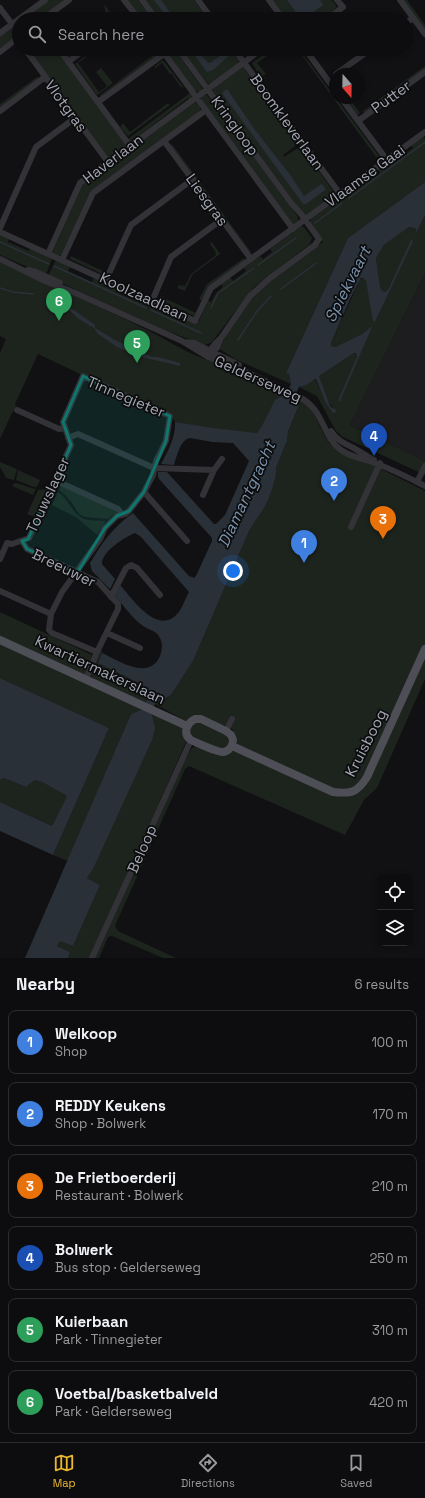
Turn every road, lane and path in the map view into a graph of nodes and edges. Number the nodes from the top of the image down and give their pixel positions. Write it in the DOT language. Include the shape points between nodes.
graph roads {
  1 [pos="45,0"];
  2 [pos="69,0"];
  3 [pos="124,0"];
  4 [pos="142,0"];
  5 [pos="198,0"];
  6 [pos="269,0"];
  7 [pos="337,0"];
  8 [pos="400,0"];
  9 [pos="0,8"];
  10 [pos="28,12"];
  11 [pos="53,12"];
  12 [pos="133,12"];
  13 [pos="151,12"];
  14 [pos="207,12"];
  15 [pos="277,12"];
  16 [pos="336,12"];
  17 [pos="409,12"];
  18 [pos="413,18"];
  19 [pos="12,24"];
  20 [pos="0,33"];
  21 [pos="425,34"];
  22 [pos="12,43"];
  23 [pos="0,52"];
  24 [pos="30,56"];
  25 [pos="64,56"];
  26 [pos="76,56"];
  27 [pos="156,56"];
  28 [pos="166,56"];
  29 [pos="183,56"];
  30 [pos="239,56"];
  31 [pos="252,56"];
  32 [pos="310,56"];
  33 [pos="361,56"];
  34 [pos="68,62"];
  35 [pos="244,62"];
  36 [pos="344,68"];
  37 [pos="425,72"];
  38 [pos="45,77"];
  39 [pos="328,80"];
  40 [pos="207,89"];
  41 [pos="196,97"];
  42 [pos="98,102"];
  43 [pos="345,104"];
  44 [pos="206,110"];
  45 [pos="0,111"];
  46 [pos="75,118"];
  47 [pos="358,121"];
  48 [pos="425,132"];
  49 [pos="164,141"];
  50 [pos="130,146"];
  51 [pos="387,160"];
  52 [pos="108,162"];
  53 [pos="193,179"];
  54 [pos="340,194"];
  55 [pos="221,220"];
  56 [pos="304,221"];
  57 [pos="0,228"];
  58 [pos="293,229"];
  59 [pos="0,232"];
  60 [pos="48,254"];
  61 [pos="0,259"];
  62 [pos="251,259"];
  63 [pos="62,260"];
  64 [pos="106,280"];
  65 [pos="152,301"];
  66 [pos="211,354"];
  67 [pos="17,410"];
  68 [pos="65,428"];
  69 [pos="68,438"];
  70 [pos="222,459"];
  71 [pos="379,464"];
  72 [pos="425,466"];
  73 [pos="154,468"];
  74 [pos="214,470"];
  75 [pos="418,481"];
  76 [pos="61,483"];
  77 [pos="425,483"];
  78 [pos="425,486"];
  79 [pos="144,492"];
  80 [pos="204,495"];
  81 [pos="122,514"];
  82 [pos="351,527"];
  83 [pos="0,540"];
  84 [pos="22,541"];
  85 [pos="187,541"];
  86 [pos="7,543"];
  87 [pos="0,559"];
  88 [pos="77,573"];
  89 [pos="0,591"];
  90 [pos="160,595"];
  91 [pos="111,597"];
  92 [pos="51,614"];
  93 [pos="107,632"];
  94 [pos="0,640"];
  95 [pos="140,648"];
  96 [pos="425,649"];
  97 [pos="97,652"];
  98 [pos="86,679"];
  99 [pos="232,719"];
  100 [pos="187,726"];
  101 [pos="226,731"];
  102 [pos="191,740"];
  103 [pos="232,746"];
  104 [pos="92,958"];
  1 -- 10 [label="street"];
  2 -- 11 [label="street"];
  3 -- 12 [label="street"];
  4 -- 13 [label="street"];
  5 -- 14 [label="street"];
  6 -- 15 [label="street"];
  7 -- 16 [label="street" via="343,7"];
  8 -- 17 [label="street"];
  9 -- 19 [label="street"];
  18 -- 21 [label="street"];
  19 -- 20 [label="street"];
  22 -- 23 [label="street"];
  24 -- 38 [label="street, Vlotgras"];
  25 -- 34 [label="street"];
  26 -- 34 [label="street"];
  27 -- 42 [label="street"];
  28 -- 41 [label="street"];
  29 -- 40 [label="street, Kringloop"];
  30 -- 35 [label="street, Boomkleverlaan"];
  31 -- 35 [label="street, Haverlaan"];
  32 -- 39 [label="street"];
  33 -- 36 [label="street"];
  34 -- 42 [label="street"];
  35 -- 40 [label="street, Haverlaan"];
  35 -- 54 [label="street, Boomkleverlaan"];
  37 -- 47 [label="street, Putter"];
  38 -- 45 [label="street"];
  38 -- 46 [label="street, Vlotgras"];
  40 -- 41 [label="street, Haverlaan"];
  40 -- 56 [label="street, Kringloop"];
  41 -- 44 [label="street"];
  41 -- 50 [label="street, Haverlaan"];
  42 -- 50 [label="street"];
  43 -- 47 [label="street"];
  44 -- 49 [label="street"];
  44 -- 58 [label="street"];
  46 -- 52 [label="street, Vlotgras"];
  46 -- 57 [label="street" via="36,147"];
  47 -- 51 [label="street"];
  48 -- 51 [label="street, Vlaamse Gaai"];
  49 -- 53 [label="street, Liesgras"];
  49 -- 63 [label="street" via="94,193"];
  50 -- 52 [label="street, Haverlaan"];
  51 -- 54 [label="street, Vlaamse Gaai"];
  52 -- 60 [label="street, Haverlaan" via="80,183"];
  53 -- 55 [label="street, Liesgras"];
  53 -- 64 [label="street" via="131,225"];
  54 -- 56 [label="street, Vlaamse Gaai"];
  55 -- 62 [label="street, Liesgras"];
  55 -- 65 [label="street" via="171,257"];
  56 -- 58 [label="street, Koolzaadlaan"];
  56 -- 66 [label="street, Kringloop" via="316,243 258,288 216,343"];
  58 -- 62 [label="street, Koolzaadlaan"];
  59 -- 60 [label="street, Koolzaadlaan"];
  60 -- 63 [label="street, Koolzaadlaan"];
  61 -- 66 [label="street, Gelderseweg" via="61,283 73,292 194,344"];
  62 -- 65 [label="street, Koolzaadlaan" via="211,288 195,321"];
  63 -- 64 [label="street, Koolzaadlaan"];
  64 -- 65 [label="street, Koolzaadlaan"];
  66 -- 71 [label="street, Gelderseweg" via="301,396 315,408 335,445 356,458"];
  67 -- 68 [label="street" via="59,429"];
  68 -- 69 [label="street, Tinnegieter"];
  68 -- 73 [label="street, Tinnegieter" via="64,420 83,376 170,416 166,441"];
  69 -- 73 [label="street" via="78,434"];
  69 -- 84 [label="street, Touwslager" via="71,445 30,536"];
  70 -- 74 [label="street"];
  71 -- 75 [label="street, Gelderseweg"];
  71 -- 82 [label="street"];
  72 -- 75 [label="street"];
  73 -- 74 [label="street"];
  73 -- 79 [label="street, Tinnegieter"];
  74 -- 80 [label="street"];
  75 -- 77 [label="street, Gelderseweg"];
  75 -- 78 [label="street, Gelderseweg"];
  76 -- 81 [label="street" via="118,509"];
  79 -- 81 [label="street, Tinnegieter" via="129,511"];
  79 -- 85 [label="street"];
  81 -- 88 [label="street, Tinnegieter" via="110,521"];
  83 -- 86 [label="street"];
  84 -- 86 [label="street, Touwslager"];
  84 -- 88 [label="street, Breeuwer" via="27,549"];
  86 -- 87 [label="street, Touwslager"];
  88 -- 91 [label="street, Breeuwer" via="98,582"];
  88 -- 92 [label="street" via="62,592"];
  89 -- 92 [label="street"];
  90 -- 91 [label="street" via="137,568 131,565 126,568"];
  91 -- 93 [label="street, Breeuwer" via="119,607"];
  92 -- 97 [label="street" via="49,630 52,633"];
  93 -- 95 [label="street"];
  93 -- 97 [label="street, Breeuwer"];
  94 -- 98 [label="main road, Kwartiermakerslaan"];
  96 -- 103 [label="main road, Kruisboog" via="367,777 361,787 354,791 346,794 333,792"];
  97 -- 98 [label="street, Breeuwer"];
  98 -- 100 [label="main road, Kwartiermakerslaan"];
  99 -- 101 [label="street"];
  100 -- 101 [label="main road" via="198,719"];
  100 -- 102 [label="main road"];
  101 -- 103 [label="main road" via="232,737"];
  102 -- 103 [label="main road" via="222,752"];
  102 -- 104 [label="street, Beloop"];
}
